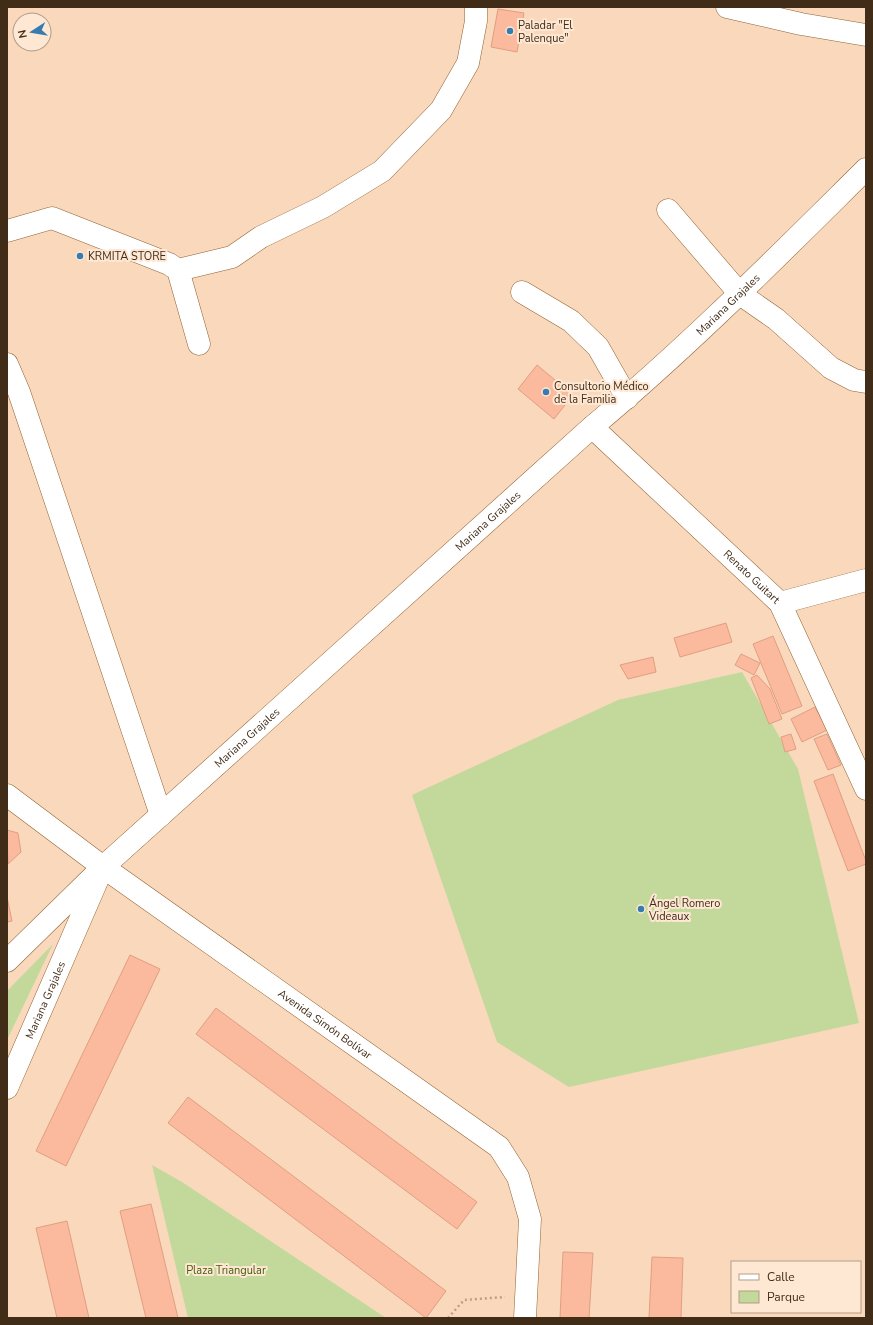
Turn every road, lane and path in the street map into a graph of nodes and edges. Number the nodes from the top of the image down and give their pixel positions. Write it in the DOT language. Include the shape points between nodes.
graph roads {
  1 [pos="476,7"];
  2 [pos="727,7"];
  3 [pos="866,35"];
  4 [pos="866,169"];
  5 [pos="668,210"];
  6 [pos="7,231"];
  7 [pos="178,270"];
  8 [pos="522,292"];
  9 [pos="740,294"];
  10 [pos="199,344"];
  11 [pos="7,364"];
  12 [pos="866,382"];
  13 [pos="627,398"];
  14 [pos="592,427"];
  15 [pos="866,580"];
  16 [pos="780,603"];
  17 [pos="866,789"];
  18 [pos="7,795"];
  19 [pos="161,815"];
  20 [pos="103,867"];
  21 [pos="7,961"];
  22 [pos="7,1088"];
  23 [pos="526,1296"];
  24 [pos="448,1318"];
  25 [pos="525,1318"];
  1 -- 7 [label="street" via="468,63 441,110 382,171 323,207 261,237 232,256"];
  2 -- 3 [label="street"];
  4 -- 9 [label="street, Mariana Grajales"];
  5 -- 9 [label="street"];
  6 -- 7 [label="street" via="52,218 169,264"];
  7 -- 10 [label="street"];
  8 -- 13 [label="street" via="571,321 598,347"];
  9 -- 12 [label="street" via="776,319 831,368 854,380"];
  9 -- 13 [label="street, Mariana Grajales"];
  11 -- 19 [label="street" via="19,392"];
  13 -- 14 [label="street, Mariana Grajales"];
  14 -- 16 [label="street, Renato Guitart"];
  14 -- 19 [label="street, Mariana Grajales"];
  15 -- 16 [label="street"];
  16 -- 17 [label="street, Renato Guitart"];
  18 -- 20 [label="street, Avenida Simón Bolívar"];
  19 -- 20 [label="street, Mariana Grajales"];
  20 -- 21 [label="street, Mariana Grajales"];
  20 -- 22 [label="street, Mariana Grajales"];
  20 -- 23 [label="street, Avenida Simón Bolívar" via="499,1147 518,1176 530,1219"];
  23 -- 24 [label="path" via="464,1300"];
  23 -- 25 [label="street, Avenida Simón Bolívar"];
}
